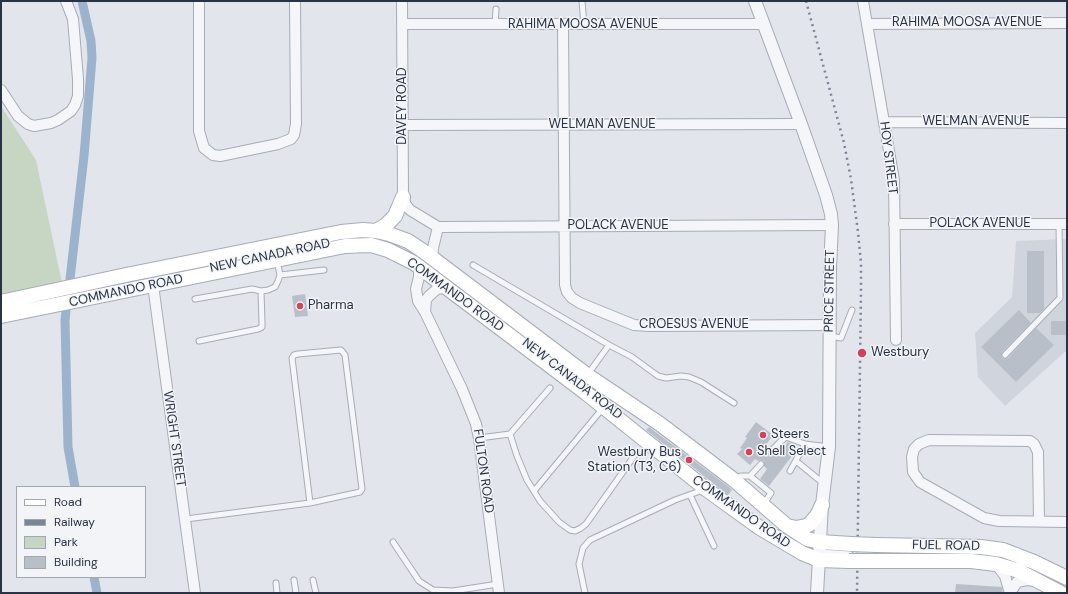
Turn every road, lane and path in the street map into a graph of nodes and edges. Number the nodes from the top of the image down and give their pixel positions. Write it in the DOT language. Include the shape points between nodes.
graph roads {
  1 [pos="66,1"];
  2 [pos="295,1"];
  3 [pos="402,1"];
  4 [pos="582,1"];
  5 [pos="755,1"];
  6 [pos="863,1"];
  7 [pos="197,3"];
  8 [pos="496,9"];
  9 [pos="1067,23"];
  10 [pos="402,24"];
  11 [pos="763,24"];
  12 [pos="867,24"];
  13 [pos="495,25"];
  14 [pos="563,25"];
  15 [pos="584,25"];
  16 [pos="1,90"];
  17 [pos="884,122"];
  18 [pos="1067,123"];
  19 [pos="801,124"];
  20 [pos="403,125"];
  21 [pos="563,125"];
  22 [pos="403,197"];
  23 [pos="894,224"];
  24 [pos="1063,224"];
  25 [pos="832,225"];
  26 [pos="564,226"];
  27 [pos="438,227"];
  28 [pos="376,231"];
  29 [pos="277,259"];
  30 [pos="432,259"];
  31 [pos="473,265"];
  32 [pos="419,267"];
  33 [pos="324,270"];
  34 [pos="280,275"];
  35 [pos="153,285"];
  36 [pos="447,287"];
  37 [pos="261,291"];
  38 [pos="1060,298"];
  39 [pos="1067,298"];
  40 [pos="195,299"];
  41 [pos="1,302"];
  42 [pos="1,306"];
  43 [pos="852,310"];
  44 [pos="1,312"];
  45 [pos="425,312"];
  46 [pos="1,316"];
  47 [pos="830,331"];
  48 [pos="896,340"];
  49 [pos="198,341"];
  50 [pos="609,345"];
  51 [pos="1005,355"];
  52 [pos="587,375"];
  53 [pos="550,388"];
  54 [pos="734,403"];
  55 [pos="603,408"];
  56 [pos="510,434"];
  57 [pos="479,438"];
  58 [pos="805,444"];
  59 [pos="829,447"];
  60 [pos="772,450"];
  61 [pos="638,452"];
  62 [pos="796,461"];
  63 [pos="761,464"];
  64 [pos="790,471"];
  65 [pos="750,476"];
  66 [pos="734,480"];
  67 [pos="825,484"];
  68 [pos="706,489"];
  69 [pos="534,491"];
  70 [pos="690,494"];
  71 [pos="310,502"];
  72 [pos="822,505"];
  73 [pos="759,507"];
  74 [pos="186,519"];
  75 [pos="1039,521"];
  76 [pos="1067,522"];
  77 [pos="787,526"];
  78 [pos="393,542"];
  79 [pos="714,546"];
  80 [pos="820,550"];
  81 [pos="880,553"];
  82 [pos="996,564"];
  83 [pos="1043,578"];
  84 [pos="1067,578"];
  85 [pos="294,580"];
  86 [pos="314,580"];
  87 [pos="276,583"];
  88 [pos="499,588"];
  89 [pos="1067,591"];
  90 [pos="195,593"];
  91 [pos="277,593"];
  92 [pos="296,593"];
  93 [pos="316,593"];
  94 [pos="585,593"];
  95 [pos="817,593"];
  96 [pos="1010,593"];
  97 [pos="1061,593"];
  1 -- 16 [label="street" via="72,19 78,79 76,105 65,116 51,123 34,126 18,116"];
  2 -- 7 [label="street" via="294,135 278,144 220,156 213,156 204,148 199,131"];
  3 -- 10 [label="street, DAVEY ROAD"];
  4 -- 15 [label="lane"];
  5 -- 11 [label="street, PRICE STREET"];
  6 -- 12 [label="street, HOY STREET"];
  8 -- 13 [label="lane"];
  9 -- 12 [label="street, RAHIMA MOOSA AVENUE"];
  10 -- 13 [label="street, RAHIMA MOOSA AVENUE"];
  10 -- 20 [label="street, DAVEY ROAD"];
  11 -- 15 [label="street, RAHIMA MOOSA AVENUE"];
  11 -- 19 [label="street, PRICE STREET"];
  12 -- 17 [label="street, HOY STREET"];
  13 -- 14 [label="street, RAHIMA MOOSA AVENUE"];
  14 -- 15 [label="street, RAHIMA MOOSA AVENUE"];
  14 -- 21 [label="street"];
  17 -- 18 [label="street, WELMAN AVENUE"];
  17 -- 23 [label="street, HOY STREET" via="894,180"];
  19 -- 21 [label="street, WELMAN AVENUE"];
  19 -- 25 [label="street, PRICE STREET" via="828,203"];
  20 -- 21 [label="street, WELMAN AVENUE"];
  20 -- 22 [label="street, DAVEY ROAD"];
  21 -- 26 [label="street"];
  22 -- 27 [label="street, DAVEY ROAD" via="410,210"];
  22 -- 28 [label="main road" via="395,216"];
  23 -- 24 [label="street, POLACK AVENUE"];
  23 -- 48 [label="street, HOY STREET"];
  24 -- 38 [label="lane"];
  25 -- 26 [label="street, POLACK AVENUE"];
  25 -- 47 [label="street, PRICE STREET"];
  26 -- 27 [label="street, POLACK AVENUE"];
  26 -- 47 [label="street, CROESUS AVENUE" via="567,292 580,303 634,325"];
  27 -- 30 [label="street"];
  28 -- 30 [label="main road, COMMANDO ROAD" via="408,241"];
  28 -- 41 [label="main road, COMMANDO ROAD" via="363,230 319,236"];
  29 -- 32 [label="main road, COMMANDO ROAD" via="345,246 365,245 402,256"];
  29 -- 34 [label="lane"];
  29 -- 35 [label="main road, COMMANDO ROAD"];
  30 -- 52 [label="main road, COMMANDO ROAD"];
  31 -- 50 [label="lane"];
  32 -- 36 [label="main road, COMMANDO ROAD"];
  32 -- 45 [label="street, FULTON ROAD" via="416,295"];
  33 -- 34 [label="lane"];
  34 -- 37 [label="lane" via="275,287"];
  35 -- 46 [label="main road, COMMANDO ROAD"];
  35 -- 74 [label="street, WRIGHT STREET"];
  36 -- 45 [label="street" via="437,289 429,296"];
  36 -- 55 [label="main road, COMMANDO ROAD"];
  37 -- 40 [label="lane" via="252,289"];
  37 -- 49 [label="lane" via="262,327"];
  38 -- 39 [label="lane"];
  38 -- 51 [label="lane"];
  42 -- 73 [label="lane, NEW CANADA ROAD" via="342,236 377,235 405,246 425,259 612,398 657,427"];
  43 -- 47 [label="lane" via="841,338"];
  44 -- 80 [label="lane, NEW CANADA ROAD" via="346,241 360,240 386,244 407,253 426,266 737,506 794,544 802,548"];
  45 -- 57 [label="street, FULTON ROAD" via="468,401"];
  47 -- 59 [label="street, PRICE STREET"];
  50 -- 52 [label="lane"];
  50 -- 54 [label="lane" via="632,357 658,376 689,377"];
  52 -- 66 [label="main road, COMMANDO ROAD" via="660,424"];
  53 -- 56 [label="lane"];
  55 -- 68 [label="main road, COMMANDO ROAD"];
  55 -- 69 [label="lane"];
  56 -- 57 [label="lane"];
  56 -- 69 [label="lane" via="527,480"];
  57 -- 88 [label="street, FULTON ROAD"];
  58 -- 59 [label="lane"];
  58 -- 60 [label="lane" via="786,437"];
  58 -- 62 [label="lane"];
  59 -- 67 [label="street, PRICE STREET"];
  61 -- 69 [label="lane" via="586,524 575,531 559,522"];
  62 -- 64 [label="lane"];
  62 -- 67 [label="lane"];
  63 -- 65 [label="lane"];
  65 -- 66 [label="lane" via="741,476"];
  65 -- 73 [label="lane" via="771,493"];
  66 -- 73 [label="main road, COMMANDO ROAD"];
  67 -- 72 [label="street, PRICE STREET"];
  68 -- 70 [label="lane"];
  68 -- 80 [label="main road, COMMANDO ROAD" via="760,528 802,553"];
  70 -- 79 [label="lane"];
  70 -- 94 [label="lane" via="590,540 583,548 579,564"];
  71 -- 71 [label="lane" via="357,494 362,489 345,355 341,350 298,354 292,358"];
  71 -- 74 [label="lane"];
  72 -- 77 [label="main road" via="814,519 806,526"];
  72 -- 80 [label="street, PRICE STREET"];
  73 -- 77 [label="main road, COMMANDO ROAD"];
  73 -- 80 [label="lane, NEW CANADA ROAD" via="796,539"];
  74 -- 90 [label="street, WRIGHT STREET"];
  75 -- 75 [label="street" via="1038,452 1030,441 929,440 914,448 913,472 925,486 984,518 1000,521"];
  75 -- 76 [label="street"];
  77 -- 80 [label="main road, COMMANDO ROAD" via="807,538"];
  78 -- 88 [label="lane" via="419,581 433,590"];
  80 -- 81 [label="main road, FUEL ROAD, bridge"];
  80 -- 95 [label="street, PRICE STREET"];
  81 -- 82 [label="main road, FUEL ROAD"];
  81 -- 83 [label="lane" via="993,553 1019,560"];
  81 -- 84 [label="main road, FUEL ROAD" via="981,547 1003,550"];
  81 -- 89 [label="lane" via="993,559 1016,564"];
  82 -- 83 [label="main road, FUEL ROAD"];
  82 -- 96 [label="street" via="1005,576"];
  83 -- 96 [label="street" via="1021,580"];
  83 -- 97 [label="main road, FUEL ROAD"];
  85 -- 92 [label="lane"];
  86 -- 93 [label="lane"];
  87 -- 91 [label="lane"];
}
